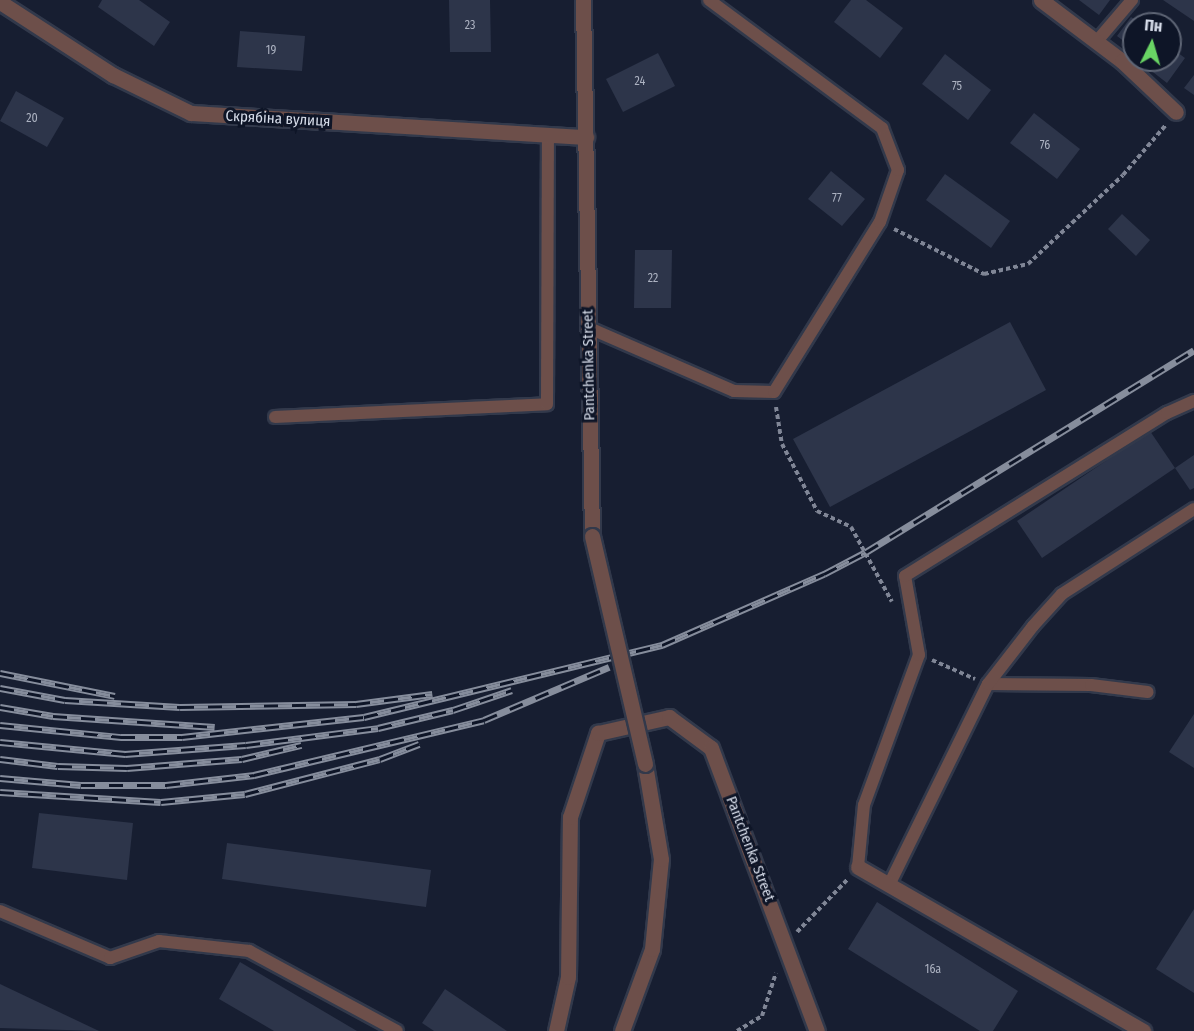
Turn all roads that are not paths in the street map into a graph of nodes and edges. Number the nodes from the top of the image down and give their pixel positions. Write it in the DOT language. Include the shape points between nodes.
graph roads {
  1 [pos="583,0"];
  2 [pos="709,0"];
  3 [pos="1041,0"];
  4 [pos="1132,0"];
  5 [pos="0,2"];
  6 [pos="1097,41"];
  7 [pos="1176,112"];
  8 [pos="548,135"];
  9 [pos="586,137"];
  10 [pos="589,328"];
  11 [pos="1194,401"];
  12 [pos="275,417"];
  13 [pos="1194,508"];
  14 [pos="988,684"];
  15 [pos="1148,692"];
  16 [pos="858,867"];
  17 [pos="889,885"];
  18 [pos="0,911"];
  19 [pos="397,1031"];
  20 [pos="556,1031"];
  21 [pos="621,1031"];
  22 [pos="818,1031"];
  23 [pos="1143,1031"];
  1 -- 9 [label="street, Pantchenka Street"];
  2 -- 10 [label="lane" via="882,128 898,170 880,222 774,392 734,391"];
  3 -- 6 [label="street"];
  4 -- 6 [label="lane"];
  5 -- 8 [label="street, Скрябіна вулиця" via="113,75 191,113"];
  6 -- 7 [label="street"];
  8 -- 9 [label="street, Скрябіна вулиця"];
  8 -- 12 [label="lane" via="547,404"];
  9 -- 10 [label="street, Pantchenka Street"];
  10 -- 21 [label="street, Pantchenka Street, bridge" via="592,536 645,764 661,859 652,949"];
  11 -- 16 [label="lane" via="1167,413 905,576 919,655 864,806"];
  13 -- 14 [label="lane" via="1062,594"];
  14 -- 15 [label="lane" via="1091,686"];
  14 -- 17 [label="lane"];
  16 -- 17 [label="street"];
  17 -- 23 [label="street"];
  18 -- 19 [label="lane" via="110,958 159,941 249,951"];
  20 -- 22 [label="street, Pantchenka Street" via="567,977 570,817 598,733 669,717 711,748"];
}
